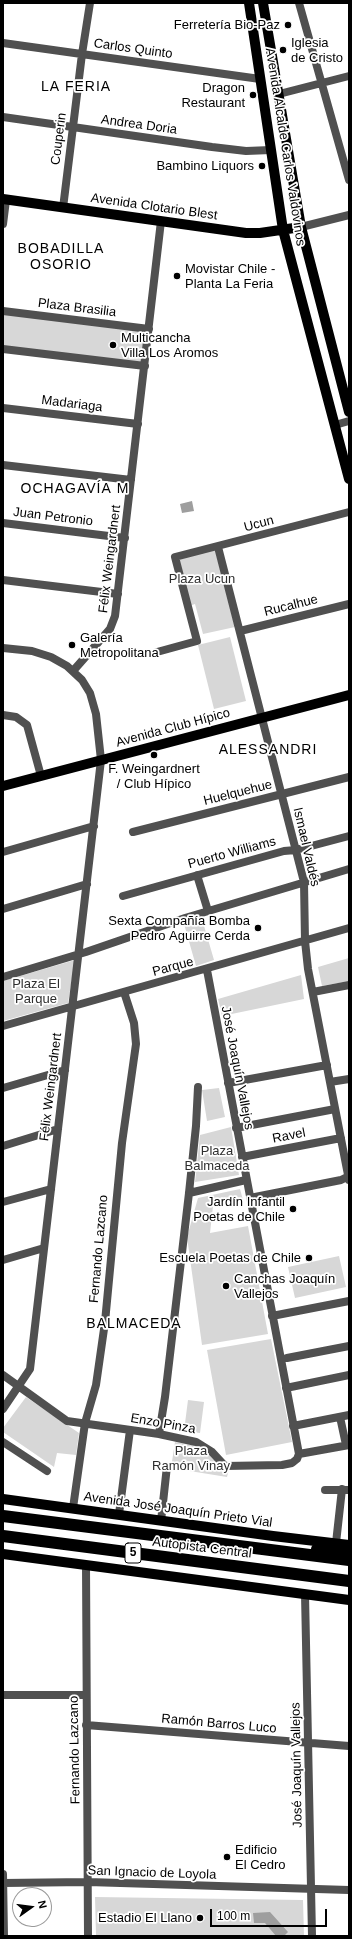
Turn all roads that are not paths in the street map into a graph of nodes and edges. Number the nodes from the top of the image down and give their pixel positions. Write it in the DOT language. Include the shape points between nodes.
graph roads {
  1 [pos="90,3"];
  2 [pos="249,3"];
  3 [pos="263,3"];
  4 [pos="299,3"];
  5 [pos="268,28"];
  6 [pos="253,30"];
  7 [pos="3,43"];
  8 [pos="82,54"];
  9 [pos="349,76"];
  10 [pos="260,79"];
  11 [pos="322,83"];
  12 [pos="279,94"];
  13 [pos="262,97"];
  14 [pos="3,118"];
  15 [pos="73,127"];
  16 [pos="271,150"];
  17 [pos="289,162"];
  18 [pos="273,163"];
  19 [pos="349,180"];
  20 [pos="4,199"];
  21 [pos="63,208"];
  22 [pos="349,215"];
  23 [pos="161,221"];
  24 [pos="3,224"];
  25 [pos="301,227"];
  26 [pos="283,230"];
  27 [pos="308,255"];
  28 [pos="292,259"];
  29 [pos="3,311"];
  30 [pos="326,322"];
  31 [pos="309,327"];
  32 [pos="149,329"];
  33 [pos="3,349"];
  34 [pos="145,366"];
  35 [pos="3,408"];
  36 [pos="349,412"];
  37 [pos="349,421"];
  38 [pos="138,424"];
  39 [pos="335,425"];
  40 [pos="345,449"];
  41 [pos="347,460"];
  42 [pos="3,466"];
  43 [pos="349,479"];
  44 [pos="131,480"];
  45 [pos="349,512"];
  46 [pos="3,523"];
  47 [pos="125,538"];
  48 [pos="218,548"];
  49 [pos="3,580"];
  50 [pos="118,594"];
  51 [pos="349,604"];
  52 [pos="240,631"];
  53 [pos="3,648"];
  54 [pos="157,652"];
  55 [pos="73,671"];
  56 [pos="349,696"];
  57 [pos="3,715"];
  58 [pos="262,718"];
  59 [pos="101,760"];
  60 [pos="40,776"];
  61 [pos="349,777"];
  62 [pos="3,786"];
  63 [pos="282,794"];
  64 [pos="94,826"];
  65 [pos="133,832"];
  66 [pos="349,836"];
  67 [pos="296,850"];
  68 [pos="3,852"];
  69 [pos="349,869"];
  70 [pos="197,875"];
  71 [pos="304,882"];
  72 [pos="87,884"];
  73 [pos="123,896"];
  74 [pos="3,909"];
  75 [pos="208,911"];
  76 [pos="349,928"];
  77 [pos="305,941"];
  78 [pos="79,955"];
  79 [pos="207,970"];
  80 [pos="3,977"];
  81 [pos="349,986"];
  82 [pos="124,992"];
  83 [pos="313,992"];
  84 [pos="73,1006"];
  85 [pos="3,1026"];
  86 [pos="327,1065"];
  87 [pos="65,1070"];
  88 [pos="349,1079"];
  89 [pos="330,1082"];
  90 [pos="228,1083"];
  91 [pos="198,1087"];
  92 [pos="3,1088"];
  93 [pos="335,1109"];
  94 [pos="236,1128"];
  95 [pos="58,1129"];
  96 [pos="341,1138"];
  97 [pos="3,1146"];
  98 [pos="242,1157"];
  99 [pos="349,1177"];
  100 [pos="246,1180"];
  101 [pos="51,1189"];
  102 [pos="189,1193"];
  103 [pos="250,1198"];
  104 [pos="3,1202"];
  105 [pos="44,1248"];
  106 [pos="3,1260"];
  107 [pos="349,1301"];
  108 [pos="272,1316"];
  109 [pos="349,1346"];
  110 [pos="287,1358"];
  111 [pos="3,1375"];
  112 [pos="349,1375"];
  113 [pos="19,1387"];
  114 [pos="286,1388"];
  115 [pos="3,1409"];
  116 [pos="349,1415"];
  117 [pos="340,1417"];
  118 [pos="85,1423"];
  119 [pos="293,1426"];
  120 [pos="130,1430"];
  121 [pos="159,1434"];
  122 [pos="3,1442"];
  123 [pos="347,1445"];
  124 [pos="298,1457"];
  125 [pos="167,1466"];
  126 [pos="47,1471"];
  127 [pos="346,1489"];
  128 [pos="325,1490"];
  129 [pos="3,1499"];
  130 [pos="73,1508"];
  131 [pos="119,1514"];
  132 [pos="3,1516"];
  133 [pos="160,1521"];
  134 [pos="3,1536"];
  135 [pos="336,1543"];
  136 [pos="349,1545"];
  137 [pos="250,1547"];
  138 [pos="349,1550"];
  139 [pos="3,1554"];
  140 [pos="349,1560"];
  141 [pos="86,1565"];
  142 [pos="299,1574"];
  143 [pos="349,1581"];
  144 [pos="349,1588"];
  145 [pos="305,1594"];
  146 [pos="349,1600"];
  147 [pos="86,1694"];
  148 [pos="3,1695"];
  149 [pos="86,1725"];
  150 [pos="308,1743"];
  151 [pos="349,1746"];
  152 [pos="3,1874"];
  153 [pos="88,1882"];
  154 [pos="3,1883"];
  155 [pos="311,1889"];
  156 [pos="349,1890"];
  157 [pos="4,1936"];
  158 [pos="88,1936"];
  159 [pos="312,1936"];
  1 -- 8 [label="street, Couperin"];
  2 -- 6 [label="main road, Avenida Alcalde Carlos Valdovinos"];
  3 -- 5 [label="main road, Avenida Alcalde Carlos Valdovinos"];
  4 -- 11 [label="street"];
  5 -- 6 [label="main road"];
  5 -- 12 [label="main road, Avenida Alcalde Carlos Valdovinos"];
  6 -- 10 [label="main road, Avenida Alcalde Carlos Valdovinos"];
  7 -- 8 [label="street, Carlos Quinto"];
  8 -- 10 [label="street, Carlos Quinto"];
  8 -- 15 [label="street, Couperin"];
  9 -- 11 [label="street"];
  10 -- 13 [label="main road, Avenida Alcalde Carlos Valdovinos"];
  11 -- 12 [label="street"];
  11 -- 19 [label="street"];
  12 -- 13 [label="main road"];
  12 -- 17 [label="main road, Avenida Alcalde Carlos Valdovinos"];
  13 -- 16 [label="main road, Avenida Alcalde Carlos Valdovinos"];
  14 -- 15 [label="street, Andrea Doria"];
  15 -- 16 [label="street, Andrea Doria" via="246,151"];
  15 -- 21 [label="street, Couperin"];
  16 -- 18 [label="main road, Avenida Alcalde Carlos Valdovinos"];
  17 -- 18 [label="main road"];
  17 -- 25 [label="main road, Avenida Alcalde Carlos Valdovinos"];
  18 -- 26 [label="main road, Avenida Alcalde Carlos Valdovinos"];
  20 -- 21 [label="main road, Avenida Clotario Blest"];
  20 -- 24 [label="street"];
  21 -- 23 [label="main road, Avenida Clotario Blest"];
  22 -- 25 [label="street"];
  23 -- 26 [label="main road, Avenida Clotario Blest" via="246,233"];
  23 -- 32 [label="street, Félix Weingardnert"];
  25 -- 26 [label="main road, Avenida Clotario Blest"];
  25 -- 27 [label="main road, Avenida Alcalde Carlos Valdovinos"];
  26 -- 28 [label="main road, Avenida Alcalde Carlos Valdovinos"];
  27 -- 28 [label="main road"];
  27 -- 30 [label="main road, Avenida Alcalde Carlos Valdovinos"];
  28 -- 31 [label="main road, Avenida Alcalde Carlos Valdovinos"];
  29 -- 32 [label="street, Plaza Brasilia"];
  30 -- 31 [label="main road"];
  30 -- 36 [label="main road, Avenida Alcalde Carlos Valdovinos"];
  31 -- 39 [label="main road, Avenida Alcalde Carlos Valdovinos"];
  32 -- 34 [label="street, Félix Weingardnert"];
  33 -- 34 [label="street"];
  34 -- 38 [label="street, Félix Weingardnert"];
  35 -- 38 [label="street, Madariaga"];
  37 -- 39 [label="street"];
  38 -- 44 [label="street, Félix Weingardnert"];
  39 -- 40 [label="main road, Avenida Alcalde Carlos Valdovinos"];
  40 -- 41 [label="main road, Avenida Alcalde Carlos Valdovinos"];
  41 -- 43 [label="main road, Avenida Alcalde Carlos Valdovinos"];
  42 -- 44 [label="street"];
  44 -- 47 [label="street, Félix Weingardnert"];
  45 -- 48 [label="street, Ucun"];
  46 -- 47 [label="street, Juan Petronio"];
  47 -- 50 [label="street, Félix Weingardnert"];
  48 -- 52 [label="street, Ismael Valdés"];
  48 -- 54 [label="street, Ucun" via="175,557 197,641"];
  49 -- 50 [label="street"];
  50 -- 55 [label="street, Félix Weingardnert" via="112,625"];
  51 -- 52 [label="street, Rucalhue"];
  52 -- 58 [label="street, Ismael Valdés"];
  53 -- 55 [label="street, Félix Weingardnert" via="44,654 62,662"];
  55 -- 59 [label="street, Félix Weingardnert" via="86,686 95,708"];
  56 -- 58 [label="main road, Avenida Club Hípico"];
  57 -- 60 [label="street" via="16,717 27,726"];
  58 -- 59 [label="main road, Avenida Club Hípico"];
  58 -- 63 [label="street, Ismael Valdés"];
  59 -- 60 [label="main road, Avenida Club Hípico"];
  59 -- 64 [label="street, Félix Weingardnert"];
  60 -- 62 [label="main road, Avenida Club Hípico"];
  61 -- 63 [label="street, Huelquehue"];
  63 -- 65 [label="street, Huelquehue"];
  63 -- 67 [label="street, Ismael Valdés"];
  64 -- 68 [label="street"];
  64 -- 72 [label="street, Félix Weingardnert"];
  66 -- 67 [label="street, Puerto Williams"];
  67 -- 70 [label="street, Puerto Williams"];
  67 -- 71 [label="street, Ismael Valdés"];
  69 -- 71 [label="street"];
  70 -- 73 [label="street, Puerto Williams"];
  70 -- 75 [label="street"];
  71 -- 75 [label="street"];
  71 -- 77 [label="street, Ismael Valdés"];
  72 -- 74 [label="street"];
  72 -- 78 [label="street, Félix Weingardnert"];
  75 -- 78 [label="street"];
  76 -- 77 [label="street, Parque"];
  77 -- 79 [label="street, Parque"];
  77 -- 83 [label="street, Ismael Valdés"];
  78 -- 80 [label="street"];
  78 -- 84 [label="street, Félix Weingardnert"];
  79 -- 82 [label="street, Parque"];
  79 -- 90 [label="street, José Joaquín Vallejos"];
  81 -- 83 [label="street"];
  82 -- 84 [label="street, Parque"];
  82 -- 118 [label="street, Fernando Lazcano" via="134,1023 136,1044 131,1101 105,1322 96,1385"];
  83 -- 86 [label="street, Ismael Valdés"];
  84 -- 85 [label="street, Parque"];
  84 -- 87 [label="street, Félix Weingardnert"];
  86 -- 89 [label="street, Ismael Valdés"];
  86 -- 90 [label="street"];
  87 -- 92 [label="street"];
  87 -- 95 [label="street, Félix Weingardnert"];
  88 -- 89 [label="street"];
  89 -- 93 [label="street, Ismael Valdés"];
  90 -- 94 [label="street, José Joaquín Vallejos"];
  91 -- 102 [label="street"];
  93 -- 94 [label="street"];
  93 -- 96 [label="street, Ismael Valdés"];
  94 -- 98 [label="street, José Joaquín Vallejos"];
  95 -- 97 [label="street"];
  95 -- 101 [label="street, Félix Weingardnert"];
  96 -- 98 [label="street, Ravel"];
  96 -- 99 [label="street, Ismael Valdés"];
  98 -- 100 [label="street, José Joaquín Vallejos"];
  99 -- 103 [label="street"];
  100 -- 102 [label="street"];
  100 -- 103 [label="street, José Joaquín Vallejos"];
  101 -- 104 [label="street"];
  101 -- 105 [label="street, Félix Weingardnert"];
  102 -- 121 [label="street"];
  103 -- 108 [label="street, José Joaquín Vallejos"];
  105 -- 106 [label="street"];
  105 -- 113 [label="street, Félix Weingardnert" via="30,1369"];
  107 -- 108 [label="street"];
  108 -- 114 [label="street, José Joaquín Vallejos"];
  109 -- 110 [label="street"];
  111 -- 113 [label="street, Enzo Pinza"];
  112 -- 114 [label="street"];
  113 -- 115 [label="street, Félix Weingardnert"];
  113 -- 118 [label="street, Enzo Pinza" via="68,1421"];
  114 -- 119 [label="street, José Joaquín Vallejos"];
  116 -- 117 [label="street"];
  117 -- 119 [label="street"];
  117 -- 123 [label="street"];
  118 -- 120 [label="street, Enzo Pinza"];
  118 -- 130 [label="street, Fernando Lazcano"];
  119 -- 124 [label="street, José Joaquín Vallejos"];
  120 -- 121 [label="street, Enzo Pinza"];
  120 -- 131 [label="street"];
  121 -- 124 [label="street, Enzo Pinza" via="204,1445 225,1466 282,1465 292,1463"];
  122 -- 126 [label="street"];
  123 -- 124 [label="street, Enzo Pinza"];
  125 -- 133 [label="street"];
  127 -- 128 [label="street"];
  127 -- 135 [label="street"];
  129 -- 130 [label="main road, Avenida José Joaquín Prieto Vial"];
  130 -- 131 [label="main road, Avenida José Joaquín Prieto Vial"];
  131 -- 133 [label="main road, Avenida José Joaquín Prieto Vial"];
  132 -- 137 [label="highway, Autopista Central / 5"];
  133 -- 135 [label="main road, Avenida José Joaquín Prieto Vial"];
  134 -- 142 [label="highway, Autopista Central / 5"];
  135 -- 136 [label="main road, Avenida José Joaquín Prieto Vial"];
  137 -- 138 [label="highway"];
  137 -- 140 [label="highway, Autopista Central / 5"];
  139 -- 141 [label="main road"];
  141 -- 145 [label="main road"];
  141 -- 147 [label="street, Fernando Lazcano"];
  142 -- 143 [label="highway, Autopista Central / 5"];
  142 -- 144 [label="highway"];
  145 -- 146 [label="main road"];
  145 -- 150 [label="street, José Joaquín Vallejos"];
  147 -- 148 [label="street"];
  147 -- 149 [label="street, Fernando Lazcano"];
  149 -- 150 [label="street, Ramón Barros Luco"];
  149 -- 153 [label="street, Fernando Lazcano"];
  150 -- 151 [label="street, Ramón Barros Luco"];
  150 -- 155 [label="street, José Joaquín Vallejos"];
  152 -- 154 [label="street"];
  153 -- 154 [label="street, San Ignacio de Loyola"];
  153 -- 155 [label="street, San Ignacio de Loyola"];
  153 -- 158 [label="street, Fernando Lazcano"];
  154 -- 157 [label="street"];
  155 -- 156 [label="street, San Ignacio de Loyola"];
  155 -- 159 [label="street, José Joaquín Vallejos"];
}
